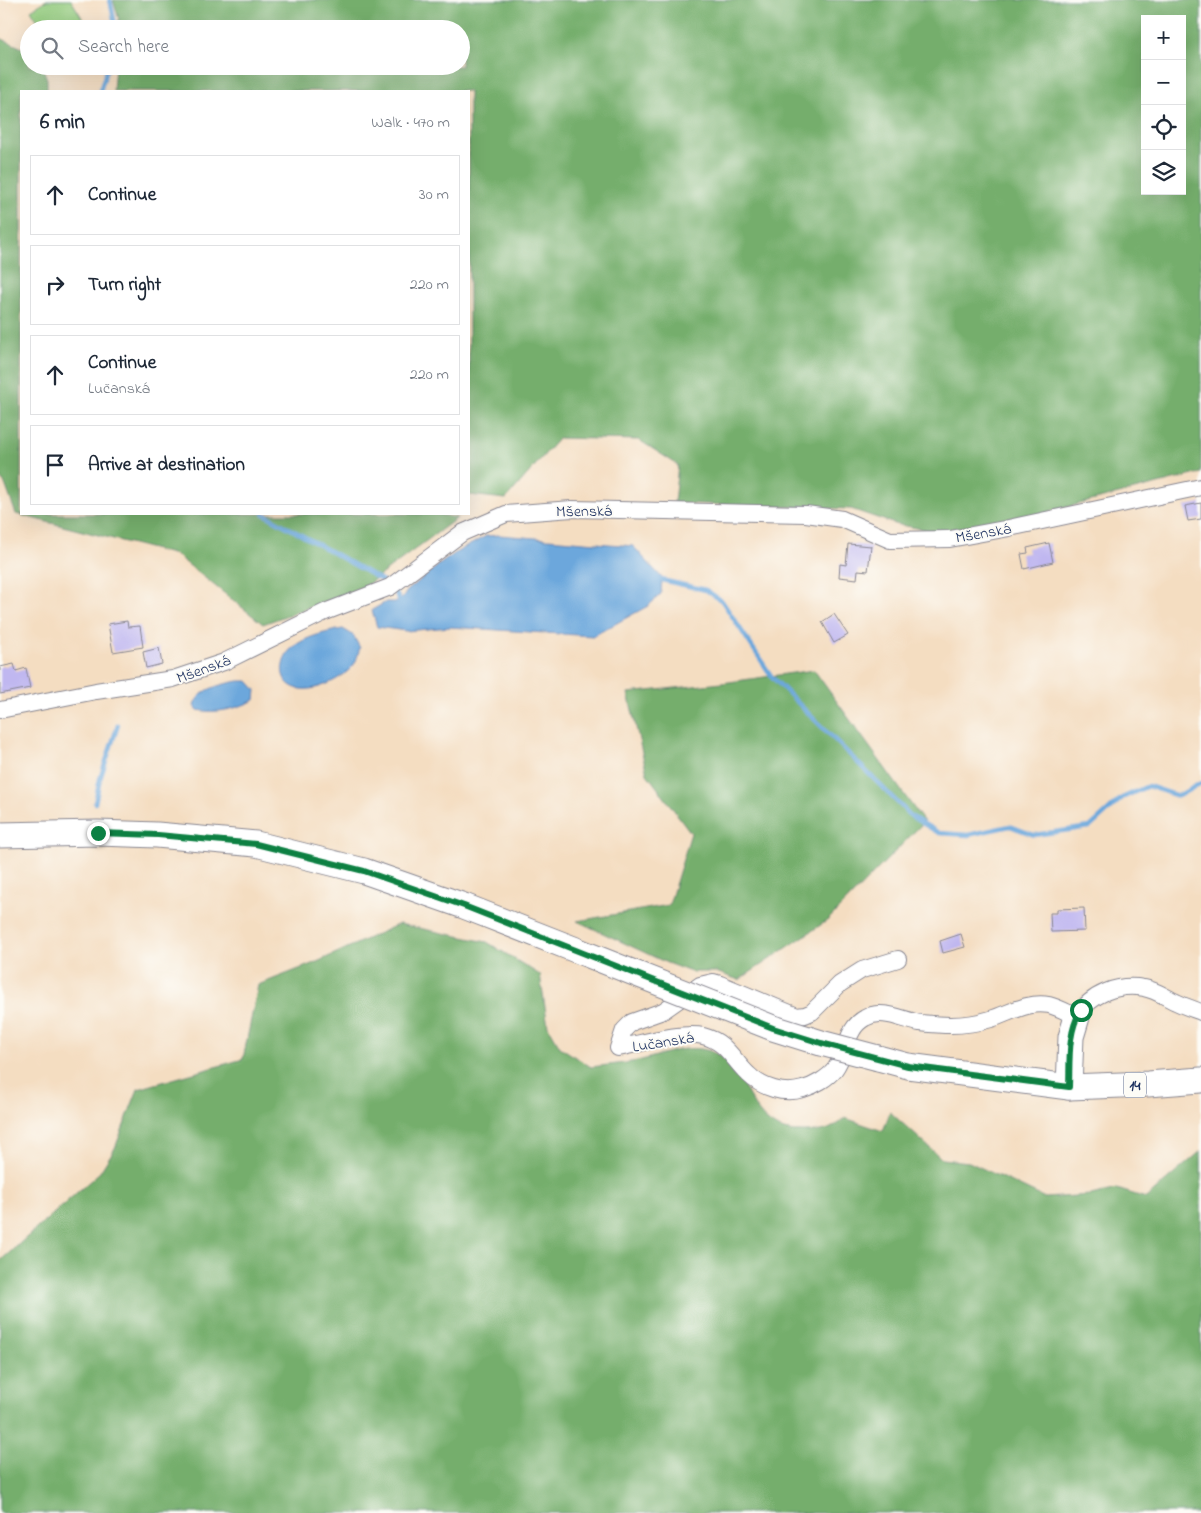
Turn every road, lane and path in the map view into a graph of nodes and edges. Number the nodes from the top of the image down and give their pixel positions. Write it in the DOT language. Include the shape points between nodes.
graph roads {
  1 [pos="1201,487"];
  2 [pos="0,710"];
  3 [pos="0,836"];
  4 [pos="898,959"];
  5 [pos="1201,1012"];
  6 [pos="1077,1017"];
  7 [pos="1201,1080"];
  8 [pos="1069,1087"];
  1 -- 2 [label="street, Mšenská" via="1004,529 935,539 890,540 842,519 806,514 572,509 506,514 462,533 390,587 325,612 224,662 173,679"];
  3 -- 8 [label="main road, 14, bridge" via="98,833 256,844 364,871 464,906 764,1024 821,1043 908,1066"];
  4 -- 6 [label="street, Lučanská" via="862,970 840,984 812,1012 797,1016 720,984 700,985 663,1011 628,1025 618,1048 685,1035 702,1035 728,1049 754,1080 782,1092 803,1089 826,1078 835,1069 852,1030 867,1016 880,1014 920,1023 962,1025 990,1020 1035,1004"];
  5 -- 6 [label="street" via="1157,992 1126,987 1109,990 1094,998"];
  6 -- 8 [label="main road" via="1071,1037"];
  7 -- 8 [label="main road, 14"];
}
